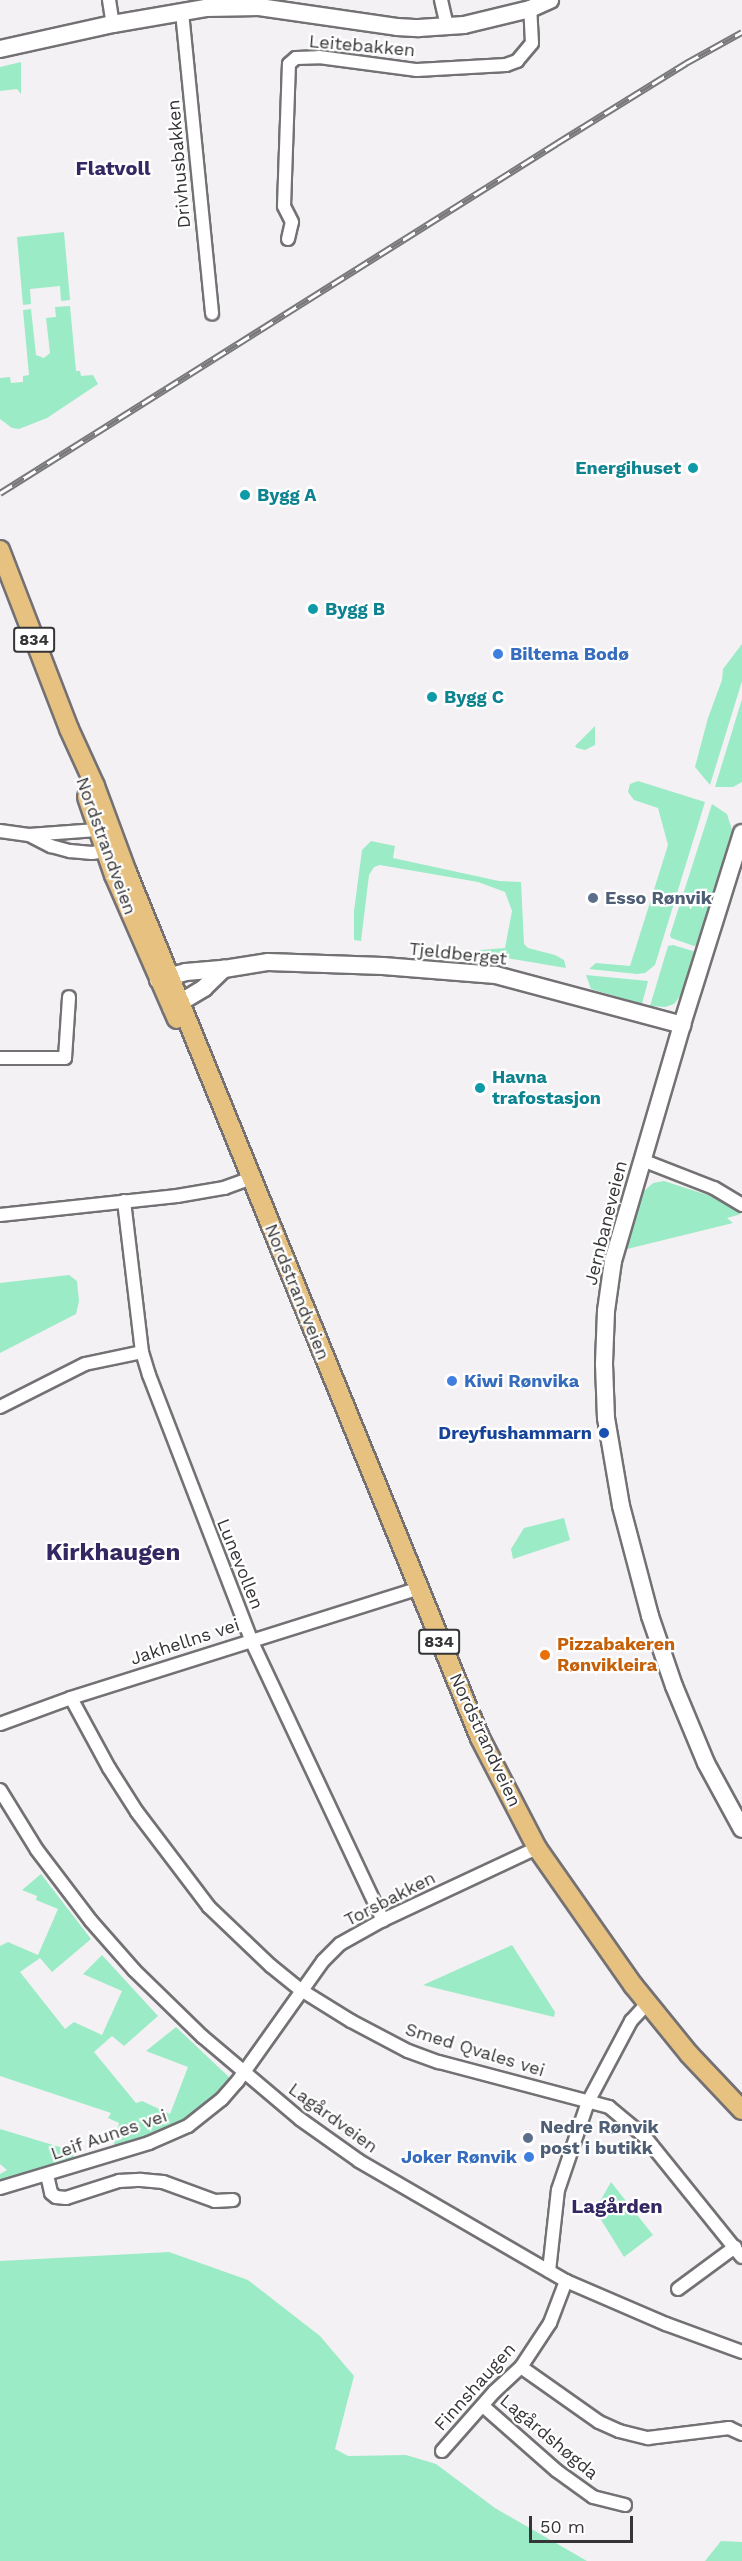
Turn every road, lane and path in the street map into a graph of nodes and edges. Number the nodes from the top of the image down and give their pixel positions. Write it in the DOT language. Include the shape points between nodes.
graph roads {
  1 [pos="109,0"];
  2 [pos="441,0"];
  3 [pos="550,0"];
  4 [pos="530,9"];
  5 [pos="182,12"];
  6 [pos="113,24"];
  7 [pos="447,27"];
  8 [pos="0,49"];
  9 [pos="288,239"];
  10 [pos="212,314"];
  11 [pos="0,550"];
  12 [pos="0,831"];
  13 [pos="742,833"];
  14 [pos="29,835"];
  15 [pos="105,839"];
  16 [pos="224,969"];
  17 [pos="164,977"];
  18 [pos="69,997"];
  19 [pos="177,1005"];
  20 [pos="682,1025"];
  21 [pos="0,1058"];
  22 [pos="642,1160"];
  23 [pos="252,1178"];
  24 [pos="124,1202"];
  25 [pos="742,1205"];
  26 [pos="0,1215"];
  27 [pos="142,1352"];
  28 [pos="0,1407"];
  29 [pos="417,1589"];
  30 [pos="251,1640"];
  31 [pos="71,1698"];
  32 [pos="0,1724"];
  33 [pos="0,1790"];
  34 [pos="742,1829"];
  35 [pos="537,1848"];
  36 [pos="383,1920"];
  37 [pos="302,1990"];
  38 [pos="647,2004"];
  39 [pos="243,2072"];
  40 [pos="588,2102"];
  41 [pos="742,2110"];
  42 [pos="47,2175"];
  43 [pos="0,2188"];
  44 [pos="233,2200"];
  45 [pos="738,2252"];
  46 [pos="549,2271"];
  47 [pos="566,2281"];
  48 [pos="678,2289"];
  49 [pos="742,2352"];
  50 [pos="521,2367"];
  51 [pos="483,2406"];
  52 [pos="742,2434"];
  53 [pos="442,2451"];
  54 [pos="626,2505"];
  1 -- 6 [label="street"];
  2 -- 7 [label="street"];
  3 -- 4 [label="street"];
  4 -- 7 [label="street"];
  4 -- 9 [label="street, Leitebakken" via="532,43 517,61 506,65 417,70 319,57 296,58 289,64 284,206 292,222"];
  5 -- 6 [label="street"];
  5 -- 7 [label="street" via="259,7 397,27"];
  5 -- 10 [label="street, Drivhusbakken"];
  6 -- 8 [label="street"];
  11 -- 15 [label="main road, Nordstrandveien / 834" via="69,729 71,748"];
  12 -- 14 [label="street"];
  13 -- 20 [label="street, Jernbaneveien"];
  14 -- 15 [label="street"];
  14 -- 15 [label="street" via="51,846 92,853"];
  15 -- 17 [label="main road, Nordstrandveien / 834"];
  16 -- 17 [label="street, Tjeldberget"];
  16 -- 19 [label="street"];
  16 -- 20 [label="street, Tjeldberget" via="292,962 496,975"];
  17 -- 19 [label="main road, Nordstrandveien / 834"];
  18 -- 21 [label="street" via="64,1058"];
  19 -- 23 [label="main road, Nordstrandveien / 834"];
  20 -- 22 [label="street, Jernbaneveien"];
  22 -- 25 [label="street" via="714,1188"];
  22 -- 34 [label="street, Jernbaneveien" via="613,1261 606,1311 606,1418 621,1506 650,1616 706,1763"];
  23 -- 24 [label="street" via="224,1188"];
  23 -- 29 [label="main road, Nordstrandveien / 834"];
  24 -- 26 [label="street"];
  24 -- 27 [label="street, Lunevollen"];
  27 -- 28 [label="street" via="85,1365"];
  27 -- 30 [label="street, Lunevollen" via="198,1509"];
  29 -- 30 [label="street, Jakhellns vei"];
  29 -- 35 [label="main road, Nordstrandveien / 834" via="480,1738"];
  30 -- 31 [label="street, Jakhellns vei"];
  30 -- 36 [label="street, Lunevollen"];
  31 -- 32 [label="street, Jakhellns vei"];
  31 -- 37 [label="street, Smed Qvales vei" via="137,1812 209,1907"];
  33 -- 39 [label="street, Lagårdveien" via="37,1850 91,1921 168,2004"];
  35 -- 36 [label="street, Torsbakken"];
  35 -- 38 [label="main road, Nordstrandveien / 834"];
  36 -- 37 [label="street, Torsbakken" via="340,1944"];
  37 -- 39 [label="street, Torsbakken"];
  37 -- 40 [label="street, Smed Qvales vei" via="408,2051"];
  38 -- 40 [label="street" via="631,2021"];
  38 -- 41 [label="main road, Nordstrandveien / 834"];
  39 -- 42 [label="street, Leif Aunes vei" via="222,2099 174,2134"];
  39 -- 46 [label="street, Lagårdveien" via="359,2161"];
  40 -- 45 [label="street, Smed Qvales vei" via="609,2107 645,2137"];
  40 -- 46 [label="street" via="558,2190"];
  42 -- 43 [label="street, Leif Aunes vei"];
  42 -- 44 [label="street" via="51,2193 56,2197 66,2198 119,2181 141,2180 163,2182 215,2200"];
  45 -- 48 [label="street"];
  46 -- 47 [label="street, Lagårdveien"];
  47 -- 49 [label="street, Lagårdveien"];
  47 -- 50 [label="street, Finnshaugen" via="550,2323"];
  50 -- 51 [label="street, Finnshaugen"];
  50 -- 52 [label="street" via="599,2422 619,2431 648,2438 729,2428"];
  51 -- 53 [label="street, Finnshaugen"];
  51 -- 54 [label="street, Lagårdshøgda" via="593,2497"];
}
